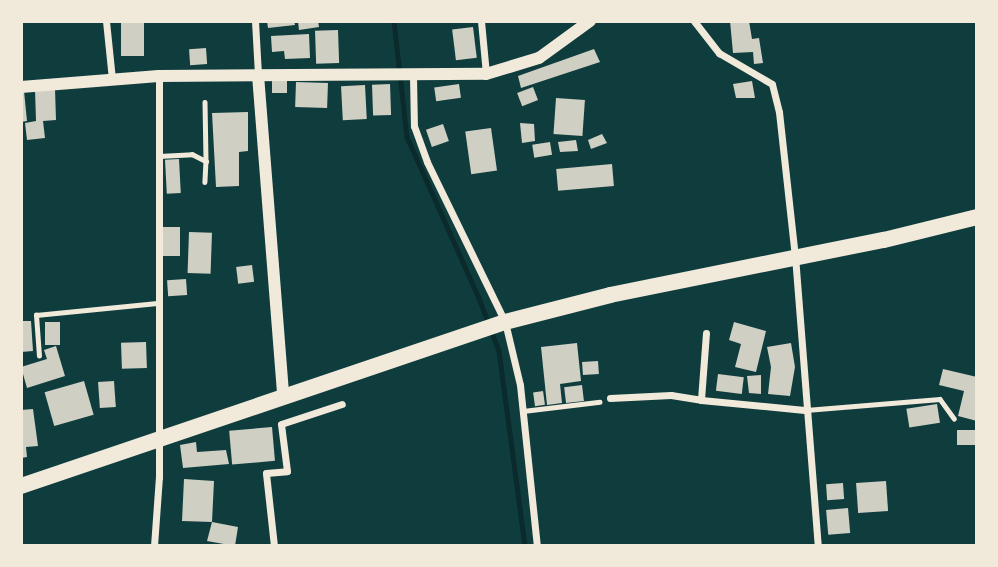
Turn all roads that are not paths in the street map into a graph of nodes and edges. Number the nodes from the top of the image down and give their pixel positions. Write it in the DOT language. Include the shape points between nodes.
graph roads {
  1 [pos="106,21"];
  2 [pos="255,21"];
  3 [pos="481,21"];
  4 [pos="590,21"];
  5 [pos="694,21"];
  6 [pos="486,74"];
  7 [pos="258,75"];
  8 [pos="159,76"];
  9 [pos="413,76"];
  10 [pos="112,79"];
  11 [pos="21,87"];
  12 [pos="205,102"];
  13 [pos="159,156"];
  14 [pos="206,161"];
  15 [pos="205,182"];
  16 [pos="977,217"];
  17 [pos="795,256"];
  18 [pos="160,303"];
  19 [pos="505,322"];
  20 [pos="706,333"];
  21 [pos="39,356"];
  22 [pos="283,395"];
  23 [pos="610,398"];
  24 [pos="701,400"];
  25 [pos="599,402"];
  26 [pos="342,404"];
  27 [pos="806,410"];
  28 [pos="523,411"];
  29 [pos="954,418"];
  30 [pos="159,438"];
  31 [pos="21,486"];
  32 [pos="154,546"];
  33 [pos="274,546"];
  34 [pos="537,546"];
  35 [pos="818,546"];
  1 -- 10 [label="street"];
  2 -- 7 [label="street"];
  3 -- 6 [label="street"];
  4 -- 6 [label="street" via="540,58"];
  5 -- 17 [label="street" via="719,53 772,84"];
  6 -- 9 [label="street"];
  7 -- 8 [label="street"];
  7 -- 9 [label="street"];
  7 -- 22 [label="street"];
  8 -- 10 [label="street"];
  8 -- 13 [label="street"];
  9 -- 19 [label="street" via="414,126 427,162"];
  10 -- 11 [label="street"];
  12 -- 14 [label="lane"];
  13 -- 14 [label="lane" via="192,154"];
  13 -- 18 [label="street"];
  14 -- 15 [label="lane"];
  16 -- 17 [label="main road"];
  17 -- 19 [label="main road"];
  17 -- 27 [label="street"];
  18 -- 21 [label="lane" via="36,315"];
  18 -- 30 [label="street"];
  19 -- 22 [label="main road"];
  19 -- 28 [label="street"];
  20 -- 24 [label="street"];
  22 -- 30 [label="main road"];
  23 -- 24 [label="street" via="671,395"];
  24 -- 27 [label="street"];
  25 -- 28 [label="lane"];
  26 -- 33 [label="street" via="281,424 287,471 266,473"];
  27 -- 29 [label="lane" via="940,399"];
  27 -- 35 [label="street"];
  28 -- 34 [label="street"];
  30 -- 31 [label="main road"];
  30 -- 32 [label="street"];
}
